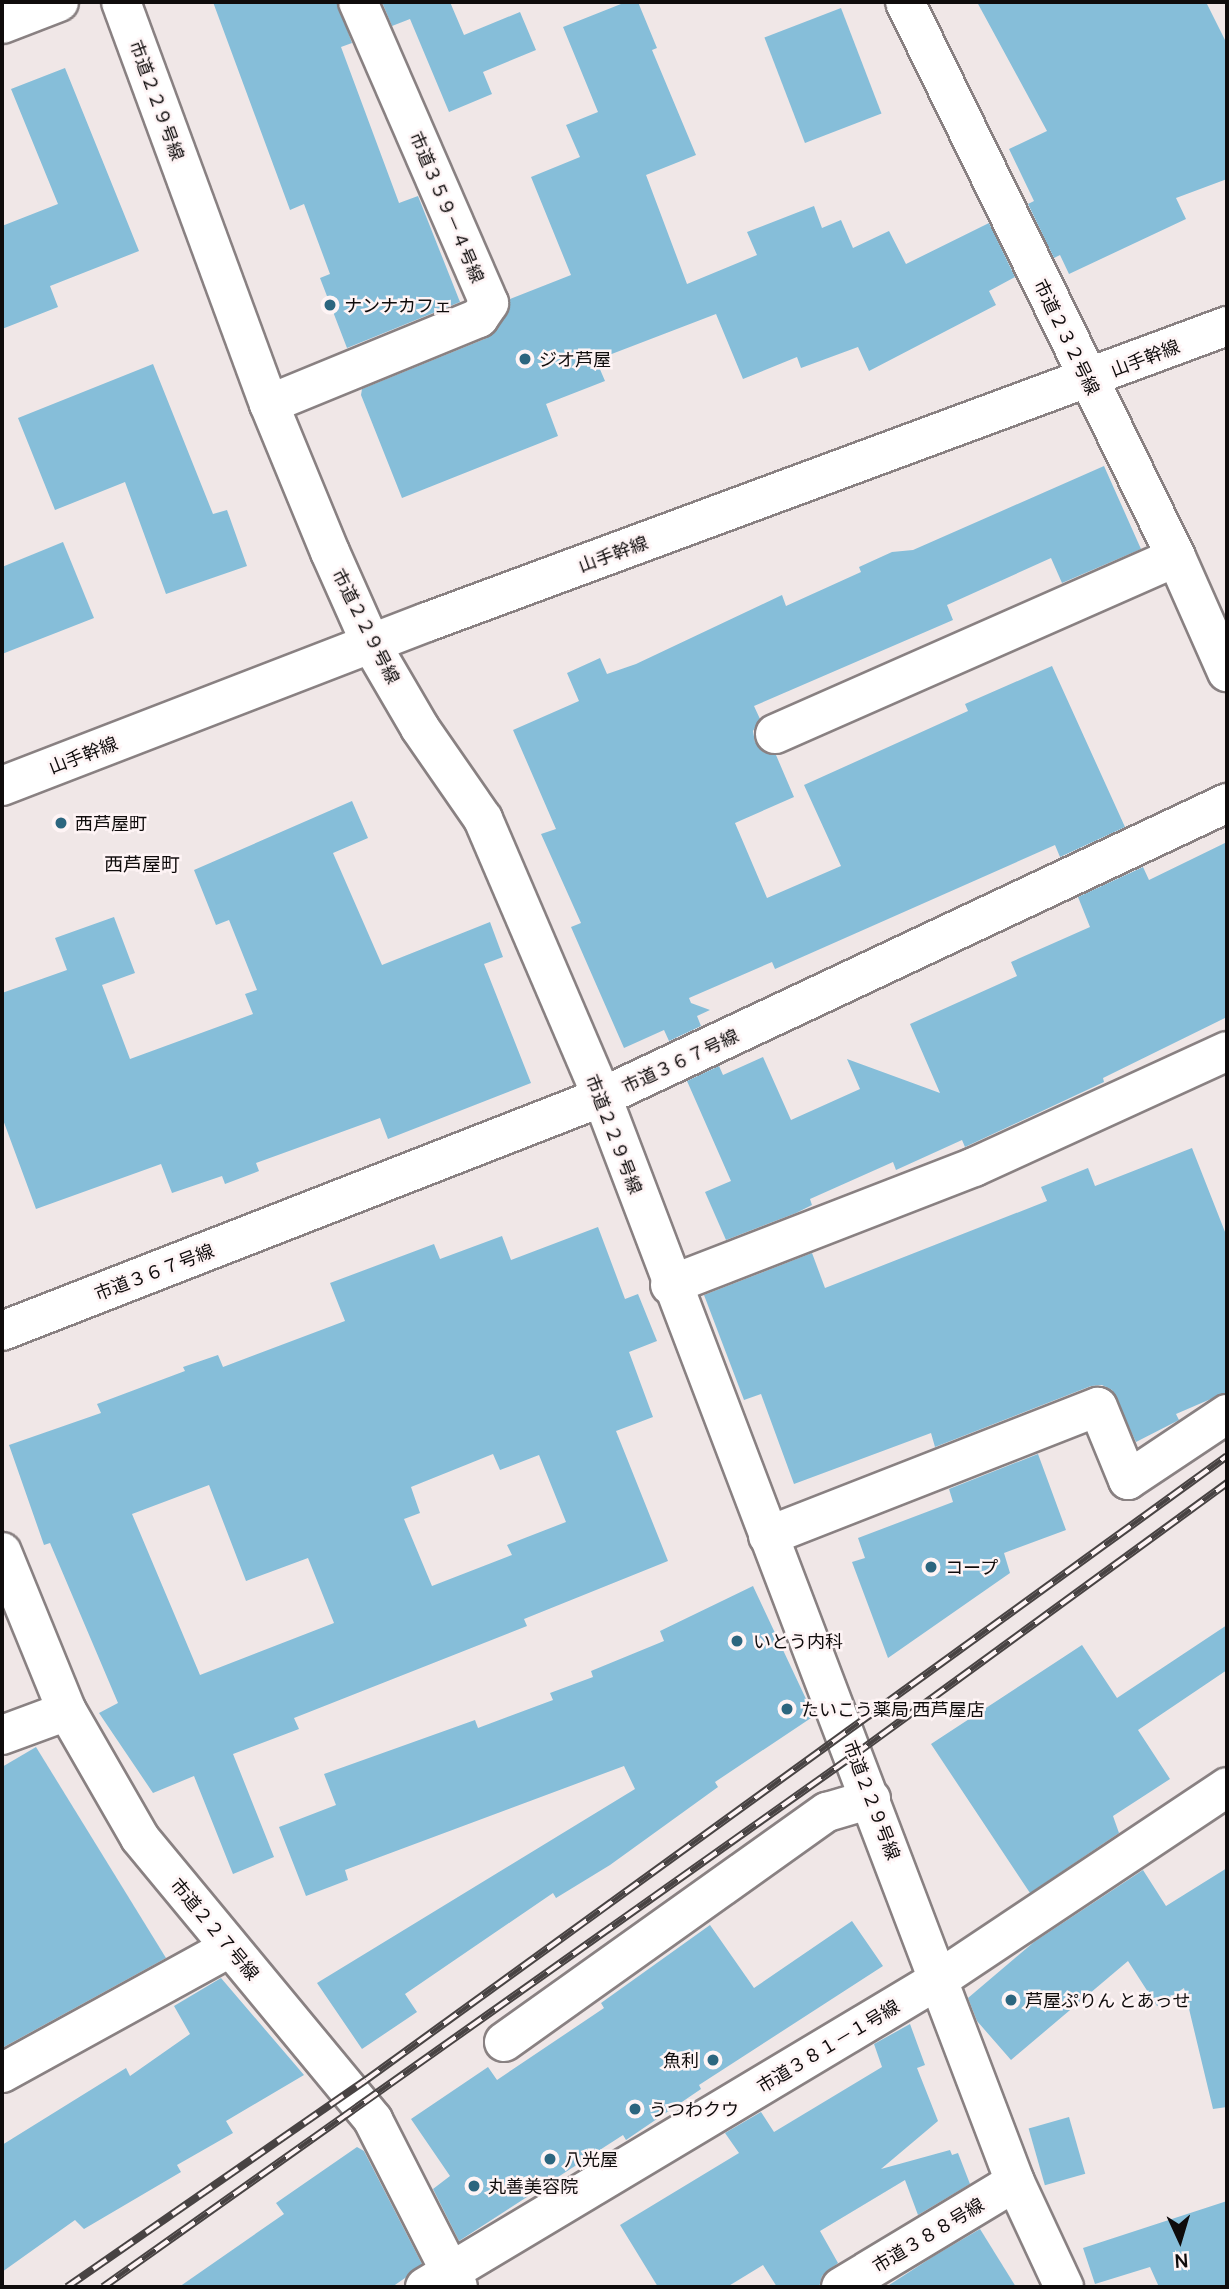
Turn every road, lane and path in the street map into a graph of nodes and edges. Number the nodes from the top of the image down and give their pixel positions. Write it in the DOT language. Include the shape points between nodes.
graph roads {
  1 [pos="60,2"];
  2 [pos="121,2"];
  3 [pos="358,2"];
  4 [pos="905,2"];
  5 [pos="2,24"];
  6 [pos="1227,327"];
  7 [pos="1087,380"];
  8 [pos="269,404"];
  9 [pos="1176,557"];
  10 [pos="371,643"];
  11 [pos="1227,672"];
  12 [pos="775,734"];
  13 [pos="2,786"];
  14 [pos="1227,803"];
  15 [pos="1227,1051"];
  16 [pos="602,1097"];
  17 [pos="670,1285"];
  18 [pos="2,1331"];
  19 [pos="1227,1414"];
  20 [pos="768,1536"];
  21 [pos="2,1552"];
  22 [pos="67,1711"];
  23 [pos="2,1735"];
  24 [pos="1226,1792"];
  25 [pos="871,1799"];
  26 [pos="228,1949"];
  27 [pos="941,1978"];
  28 [pos="504,2042"];
  29 [pos="2,2073"];
  30 [pos="1015,2182"];
  31 [pos="443,2283"];
  32 [pos="841,2287"];
  33 [pos="1064,2287"];
  1 -- 5 [label="street"];
  2 -- 8 [label="street, 市道２２９号線"];
  3 -- 8 [label="street, 市道３５９－４号線" via="489,303 479,318"];
  4 -- 7 [label="street, 市道２３２号線"];
  6 -- 7 [label="street, 山手幹線"];
  7 -- 9 [label="street, 市道２３２号線"];
  7 -- 10 [label="street, 山手幹線"];
  8 -- 10 [label="street, 市道２２９号線"];
  9 -- 11 [label="street, 市道２３２号線"];
  9 -- 12 [label="street"];
  10 -- 13 [label="street, 山手幹線"];
  10 -- 16 [label="street, 市道２２９号線" via="420,728 483,819"];
  14 -- 16 [label="street, 市道３６７号線"];
  15 -- 17 [label="street" via="974,1167"];
  16 -- 17 [label="street, 市道２２９号線"];
  16 -- 18 [label="street, 市道３６７号線"];
  17 -- 20 [label="street, 市道２２９号線"];
  19 -- 20 [label="street" via="1128,1480 1098,1407"];
  20 -- 25 [label="street, 市道２２９号線"];
  21 -- 22 [label="street, 市道２２７号線"];
  22 -- 23 [label="street"];
  22 -- 26 [label="street, 市道２２７号線" via="141,1838"];
  24 -- 27 [label="street, 市道３８１－１号線"];
  25 -- 27 [label="street, 市道２２９号線"];
  25 -- 28 [label="street" via="827,1812"];
  26 -- 29 [label="street"];
  26 -- 31 [label="street, 市道２２７号線" via="373,2120"];
  27 -- 30 [label="street, 市道２２９号線"];
  27 -- 31 [label="street, 市道３８１－１号線"];
  30 -- 32 [label="street, 市道３８８号線"];
  30 -- 33 [label="street, 市道２２９号線"];
}
